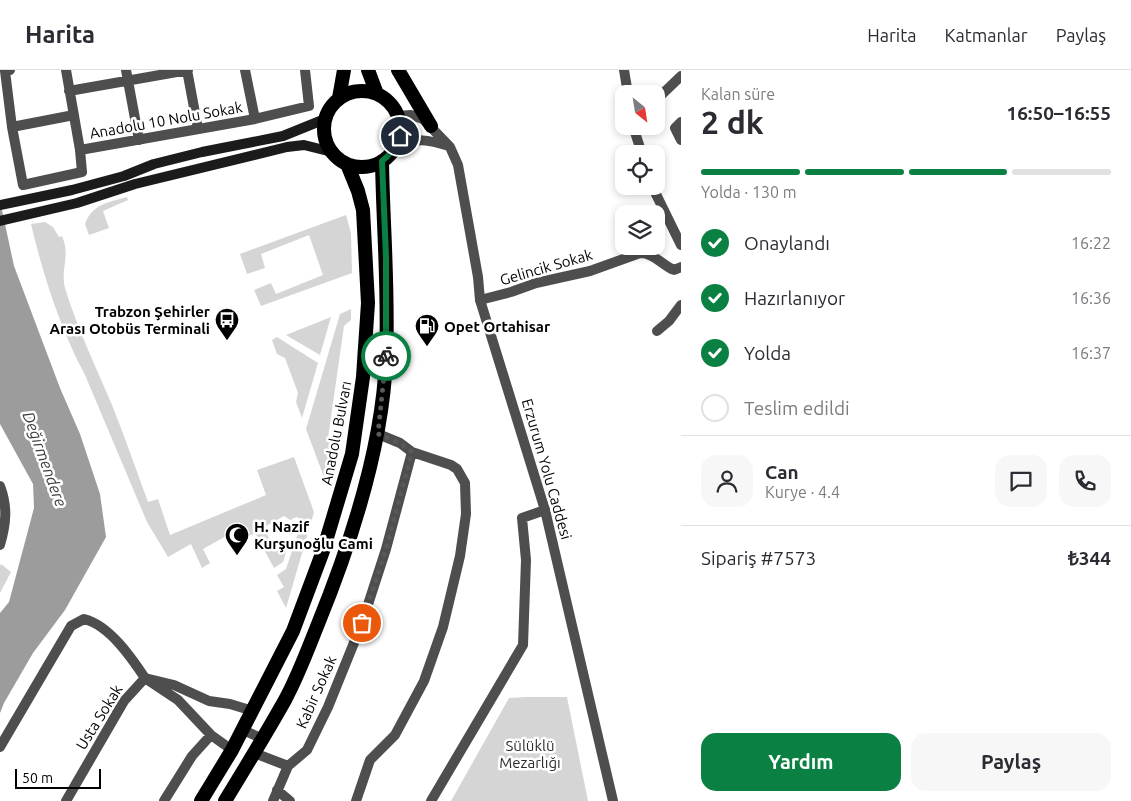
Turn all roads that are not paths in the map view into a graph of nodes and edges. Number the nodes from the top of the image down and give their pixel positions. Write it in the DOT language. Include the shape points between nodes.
graph roads {
  1 [pos="10,70"];
  2 [pos="66,70"];
  3 [pos="188,70"];
  4 [pos="245,70"];
  5 [pos="305,70"];
  6 [pos="344,70"];
  7 [pos="368,70"];
  8 [pos="398,70"];
  9 [pos="624,70"];
  10 [pos="127,75"];
  11 [pos="681,76"];
  12 [pos="626,85"];
  13 [pos="69,91"];
  14 [pos="665,91"];
  15 [pos="377,94"];
  16 [pos="340,98"];
  17 [pos="74,115"];
  18 [pos="398,116"];
  19 [pos="255,119"];
  20 [pos="326,119"];
  21 [pos="681,122"];
  22 [pos="12,126"];
  23 [pos="431,126"];
  24 [pos="198,129"];
  25 [pos="140,140"];
  26 [pos="681,140"];
  27 [pos="396,146"];
  28 [pos="450,147"];
  29 [pos="80,150"];
  30 [pos="332,152"];
  31 [pos="382,161"];
  32 [pos="347,164"];
  33 [pos="656,195"];
  34 [pos="3,204"];
  35 [pos="2,220"];
  36 [pos="681,245"];
  37 [pos="681,267"];
  38 [pos="480,300"];
  39 [pos="681,306"];
  40 [pos="657,331"];
  41 [pos="378,434"];
  42 [pos="412,452"];
  43 [pos="0,486"];
  44 [pos="545,510"];
  45 [pos="0,545"];
  46 [pos="145,678"];
  47 [pos="253,711"];
  48 [pos="243,730"];
  49 [pos="211,734"];
  50 [pos="263,739"];
  51 [pos="0,747"];
  52 [pos="232,750"];
  53 [pos="254,753"];
  54 [pos="288,766"];
  55 [pos="277,790"];
  56 [pos="66,801"];
  57 [pos="164,801"];
  58 [pos="202,801"];
  59 [pos="225,801"];
  60 [pos="273,801"];
  61 [pos="290,801"];
  62 [pos="356,801"];
  63 [pos="431,801"];
  64 [pos="613,801"];
  1 -- 22 [label="street, Anadolu 10 Nolu Sokak" via="5,71"];
  2 -- 13 [label="street"];
  3 -- 10 [label="street"];
  3 -- 24 [label="street"];
  4 -- 19 [label="street"];
  5 -- 19 [label="street, Anadolu 10 Nolu Sokak" via="309,106"];
  6 -- 16 [label="highway"];
  7 -- 15 [label="highway"];
  8 -- 23 [label="highway"];
  9 -- 12 [label="street"];
  10 -- 13 [label="street"];
  10 -- 25 [label="street"];
  11 -- 14 [label="street"];
  13 -- 17 [label="street"];
  15 -- 16 [label="highway" via="358,91"];
  15 -- 18 [label="highway" via="386,99"];
  16 -- 20 [label="highway" via="332,105"];
  17 -- 22 [label="street"];
  17 -- 29 [label="street"];
  18 -- 23 [label="street, Erzurum Yolu Caddesi" via="411,115 424,119"];
  18 -- 27 [label="highway" via="400,131"];
  19 -- 24 [label="street, Anadolu 10 Nolu Sokak"];
  20 -- 30 [label="highway" via="324,133"];
  20 -- 34 [label="main road" via="284,136 202,152 72,190"];
  21 -- 26 [label="street" via="675,128"];
  22 -- 29 [label="street, Anadolu 10 Nolu Sokak" via="23,185 82,172"];
  23 -- 28 [label="street, Erzurum Yolu Caddesi"];
  24 -- 25 [label="street, Anadolu 10 Nolu Sokak"];
  25 -- 29 [label="street, Anadolu 10 Nolu Sokak"];
  27 -- 28 [label="street" via="409,140 422,140"];
  27 -- 31 [label="highway"];
  28 -- 38 [label="street, Erzurum Yolu Caddesi" via="458,165"];
  30 -- 32 [label="highway, Anadolu Bulvarı"];
  30 -- 35 [label="main road" via="304,145 288,146"];
  31 -- 32 [label="highway" via="371,166"];
  31 -- 41 [label="highway" via="386,358"];
  32 -- 47 [label="highway, Anadolu Bulvarı" via="364,210 367,259 367,326 352,454 323,551 293,632"];
  33 -- 36 [label="street"];
  37 -- 38 [label="street, Gelincik Sokak" via="674,270 648,253 640,253 590,271"];
  38 -- 44 [label="street, Erzurum Yolu Caddesi"];
  39 -- 40 [label="street"];
  41 -- 42 [label="street"];
  41 -- 50 [label="highway" via="334,586 285,698"];
  42 -- 54 [label="street, Kabir Sokak" via="362,623 328,707 306,750"];
  42 -- 62 [label="street" via="451,465 465,483 466,514 460,556 443,627 424,681 395,735 370,760"];
  43 -- 45 [label="street" via="6,523"];
  44 -- 63 [label="street" via="522,518 526,560 523,645"];
  44 -- 64 [label="street, Erzurum Yolu Caddesi"];
  46 -- 47 [label="street" via="209,701"];
  46 -- 49 [label="street" via="178,700"];
  46 -- 51 [label="street" via="100,625 84,619 71,626"];
  46 -- 56 [label="street, Usta Sokak" via="124,700"];
  47 -- 48 [label="highway, Anadolu Bulvarı"];
  48 -- 50 [label="street"];
  48 -- 52 [label="highway, Anadolu Bulvarı"];
  49 -- 52 [label="street"];
  49 -- 57 [label="street"];
  50 -- 53 [label="highway"];
  52 -- 58 [label="highway, Anadolu Bulvarı"];
  53 -- 54 [label="street"];
  53 -- 59 [label="highway"];
  54 -- 55 [label="street, Kabir Sokak"];
  55 -- 60 [label="street, Kabir Sokak"];
  55 -- 61 [label="street"];
}
